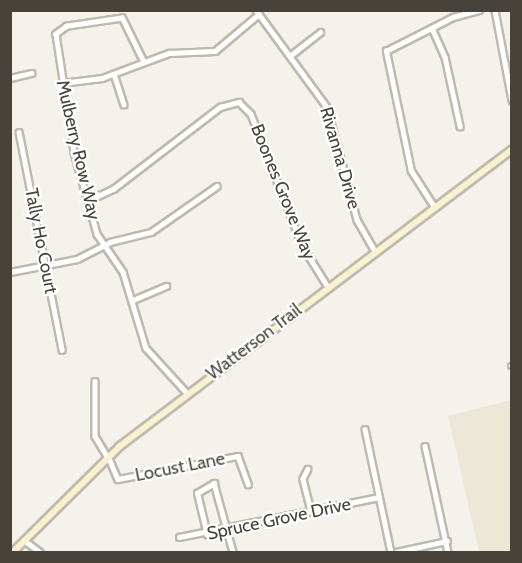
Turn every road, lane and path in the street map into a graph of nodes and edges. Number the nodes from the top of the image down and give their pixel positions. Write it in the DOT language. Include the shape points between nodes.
graph roads {
  1 [pos="479,10"];
  2 [pos="495,10"];
  3 [pos="257,12"];
  4 [pos="461,12"];
  5 [pos="432,27"];
  6 [pos="320,32"];
  7 [pos="291,55"];
  8 [pos="142,61"];
  9 [pos="31,73"];
  10 [pos="114,74"];
  11 [pos="10,78"];
  12 [pos="63,83"];
  13 [pos="512,100"];
  14 [pos="124,104"];
  15 [pos="460,126"];
  16 [pos="19,132"];
  17 [pos="512,149"];
  18 [pos="218,186"];
  19 [pos="87,201"];
  20 [pos="434,207"];
  21 [pos="103,245"];
  22 [pos="375,251"];
  23 [pos="46,266"];
  24 [pos="10,273"];
  25 [pos="166,286"];
  26 [pos="328,287"];
  27 [pos="134,300"];
  28 [pos="62,350"];
  29 [pos="95,381"];
  30 [pos="187,393"];
  31 [pos="365,429"];
  32 [pos="425,446"];
  33 [pos="108,456"];
  34 [pos="308,469"];
  35 [pos="248,484"];
  36 [pos="379,497"];
  37 [pos="311,512"];
  38 [pos="225,531"];
  39 [pos="207,535"];
  40 [pos="179,537"];
  41 [pos="24,540"];
  42 [pos="447,541"];
  43 [pos="13,552"];
  44 [pos="40,552"];
  45 [pos="233,552"];
  46 [pos="391,552"];
  47 [pos="396,552"];
  48 [pos="448,552"];
  1 -- 4 [label="street"];
  2 -- 13 [label="street"];
  3 -- 7 [label="street, Rivanna Drive"];
  3 -- 8 [label="street" via="215,51 169,53"];
  4 -- 5 [label="street"];
  5 -- 15 [label="street" via="445,57"];
  5 -- 20 [label="street" via="386,51 411,171"];
  6 -- 7 [label="street"];
  7 -- 22 [label="street, Rivanna Drive" via="327,106 357,220"];
  8 -- 10 [label="street"];
  8 -- 12 [label="street, Mulberry Row Way" via="122,18 67,26 55,38"];
  9 -- 11 [label="street"];
  10 -- 12 [label="street"];
  10 -- 14 [label="street"];
  12 -- 19 [label="street, Mulberry Row Way"];
  16 -- 23 [label="street, Tally Ho Court"];
  17 -- 20 [label="main road, Watterson Trail"];
  18 -- 21 [label="street" via="151,232"];
  19 -- 21 [label="street, Mulberry Row Way"];
  19 -- 26 [label="street, Boones Grove Way" via="113,189 220,107 239,102 251,114 302,245"];
  20 -- 22 [label="main road, Watterson Trail"];
  21 -- 23 [label="street"];
  21 -- 27 [label="street, Mulberry Row Way" via="123,272"];
  22 -- 26 [label="main road, Watterson Trail"];
  23 -- 24 [label="street"];
  23 -- 28 [label="street, Tally Ho Court"];
  25 -- 27 [label="street"];
  26 -- 30 [label="main road, Watterson Trail"];
  27 -- 30 [label="street, Mulberry Row Way" via="146,348"];
  29 -- 33 [label="street" via="95,436"];
  30 -- 33 [label="main road, Watterson Trail"];
  31 -- 36 [label="street"];
  32 -- 42 [label="street"];
  33 -- 35 [label="street, Locust Lane" via="118,479 238,456"];
  33 -- 41 [label="main road, Watterson Trail"];
  34 -- 37 [label="street" via="303,479"];
  36 -- 37 [label="street, Spruce Grove Drive"];
  36 -- 46 [label="street"];
  37 -- 38 [label="street, Spruce Grove Drive"];
  38 -- 39 [label="street, Spruce Grove Drive"];
  38 -- 39 [label="street" via="214,483 197,494"];
  38 -- 45 [label="street"];
  39 -- 40 [label="street, Spruce Grove Drive"];
  41 -- 43 [label="main road, Watterson Trail"];
  41 -- 44 [label="street"];
  42 -- 47 [label="street"];
  42 -- 48 [label="street"];
}
